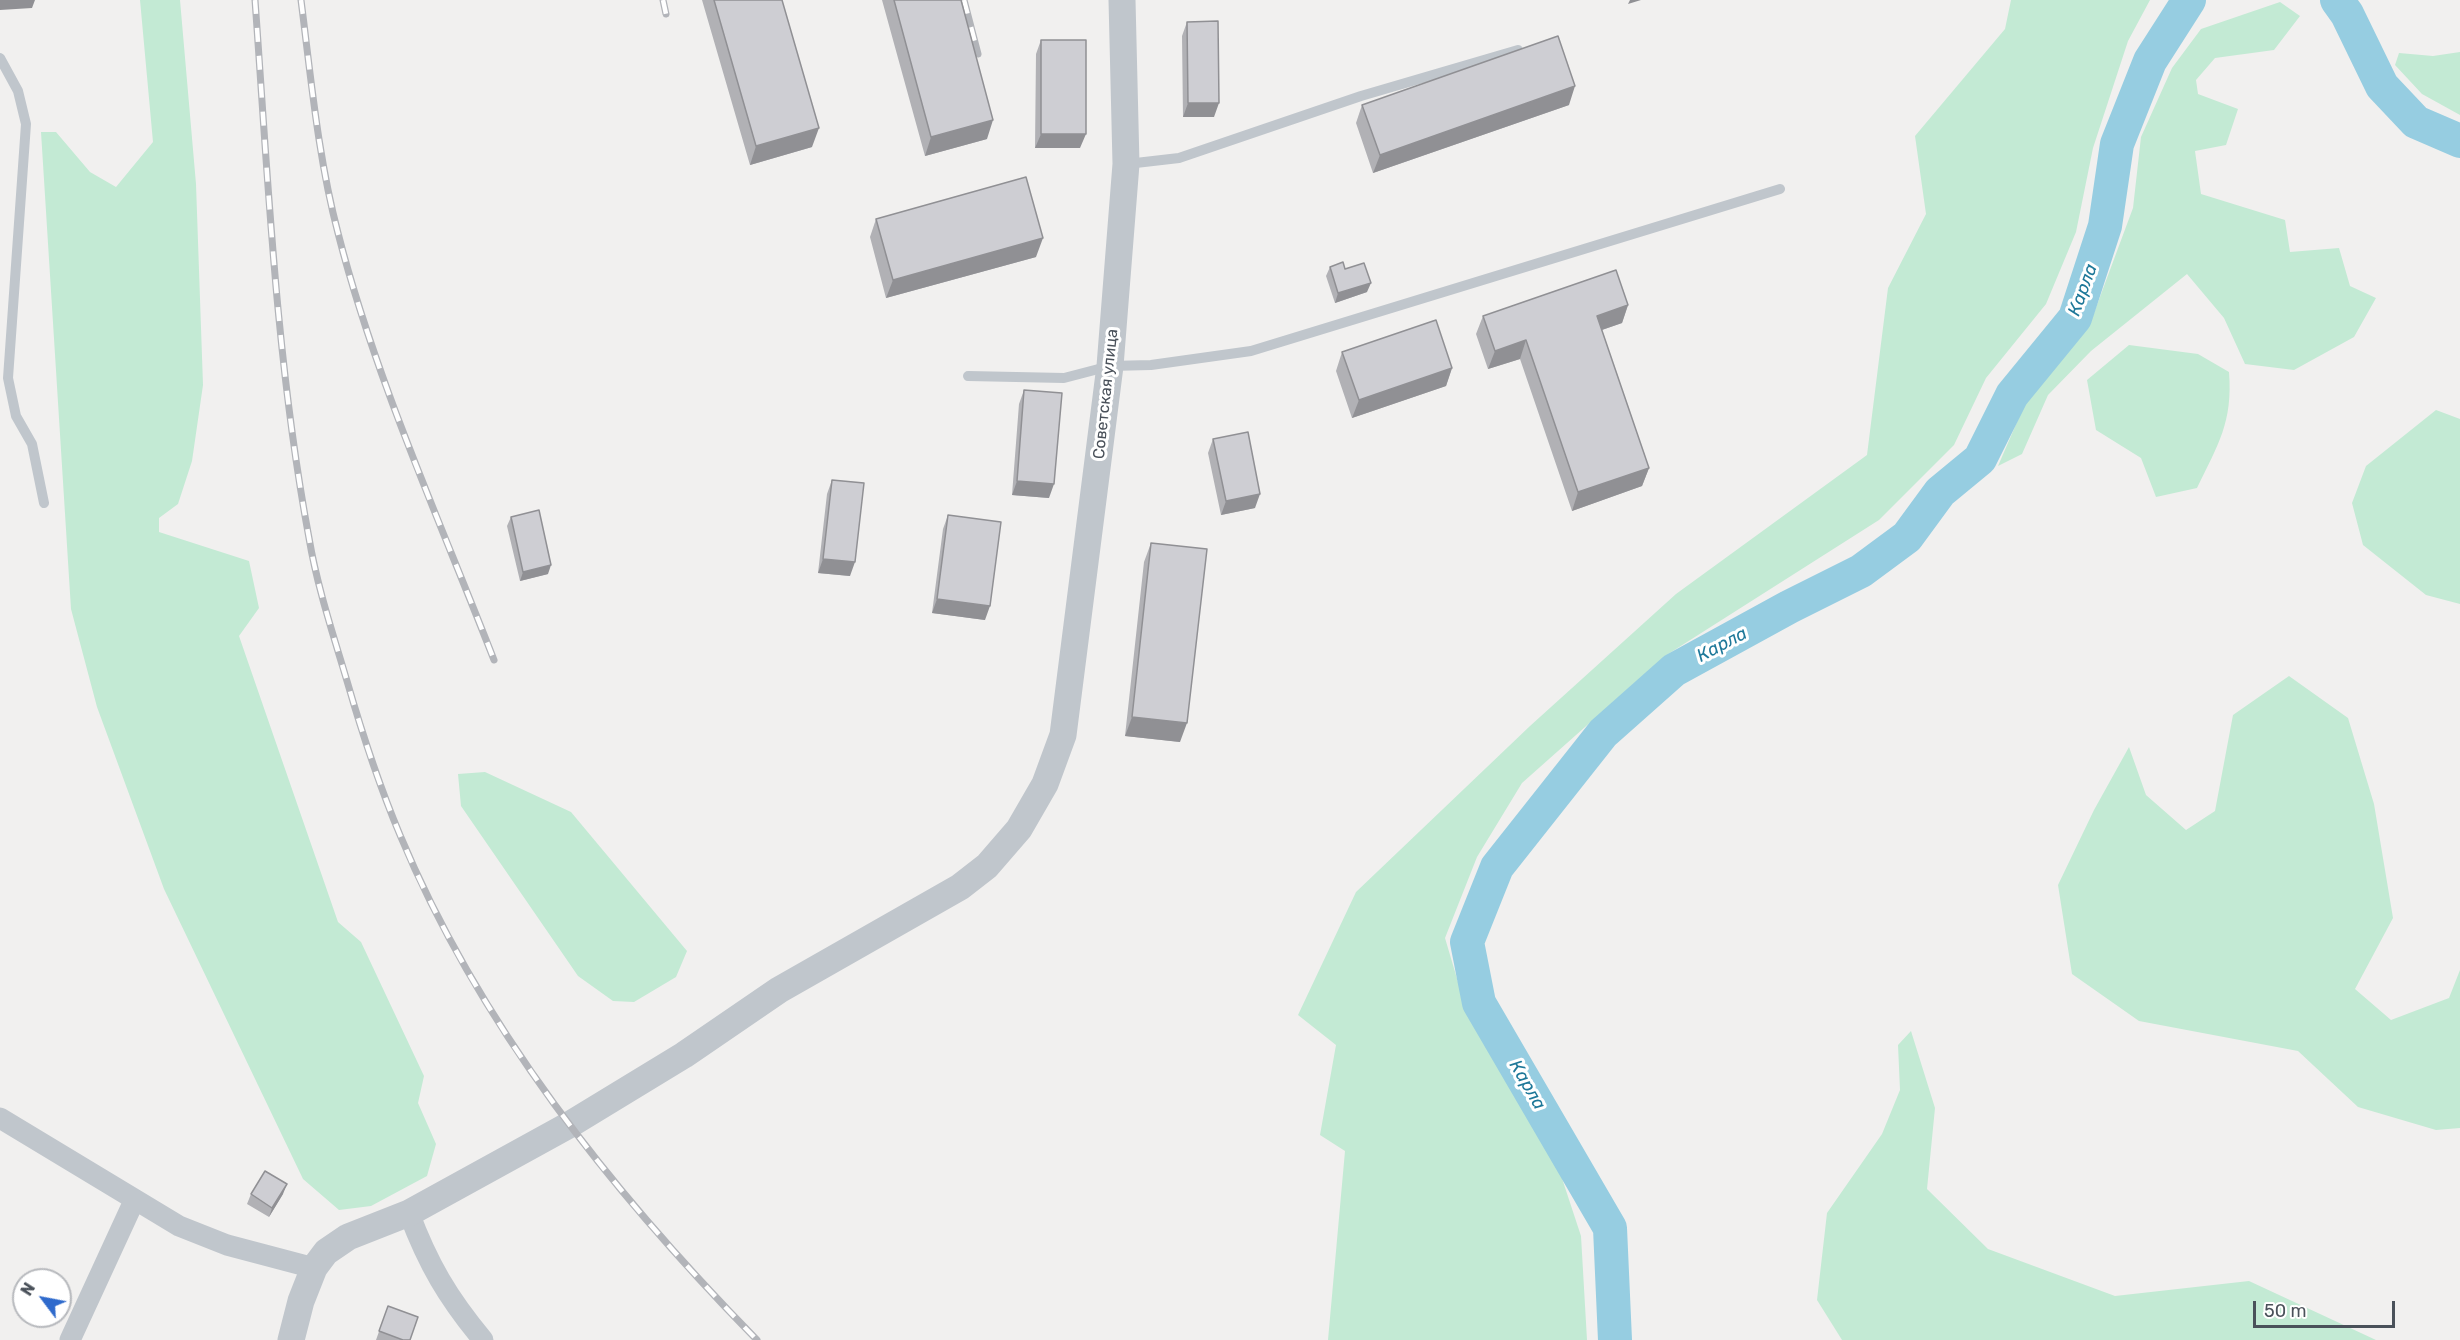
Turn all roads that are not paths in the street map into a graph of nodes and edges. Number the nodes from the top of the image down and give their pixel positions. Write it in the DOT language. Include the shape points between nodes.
graph roads {
  1 [pos="1122,0"];
  2 [pos="1518,50"];
  3 [pos="0,58"];
  4 [pos="1126,164"];
  5 [pos="1780,189"];
  6 [pos="1110,366"];
  7 [pos="968,376"];
  8 [pos="44,503"];
  9 [pos="0,1118"];
  10 [pos="135,1201"];
  11 [pos="408,1212"];
  12 [pos="314,1268"];
  13 [pos="70,1340"];
  14 [pos="291,1340"];
  15 [pos="483,1340"];
  1 -- 4 [label="street, Советская улица"];
  2 -- 4 [label="lane" via="1361,96 1179,158"];
  3 -- 8 [label="lane" via="18,91 26,124 8,378 16,416 32,444"];
  4 -- 6 [label="street, Советская улица"];
  5 -- 6 [label="lane" via="1251,351 1151,365"];
  6 -- 7 [label="lane" via="1064,378"];
  6 -- 11 [label="street, Советская улица" via="1062,735 1045,784 1019,829 987,866 960,887 779,990 684,1055 569,1125"];
  9 -- 10 [label="street"];
  10 -- 12 [label="street" via="179,1226 227,1245"];
  10 -- 13 [label="street"];
  11 -- 12 [label="street, Советская улица" via="348,1237 326,1252"];
  11 -- 15 [label="street" via="423,1251 453,1304"];
  12 -- 14 [label="street"];
}
